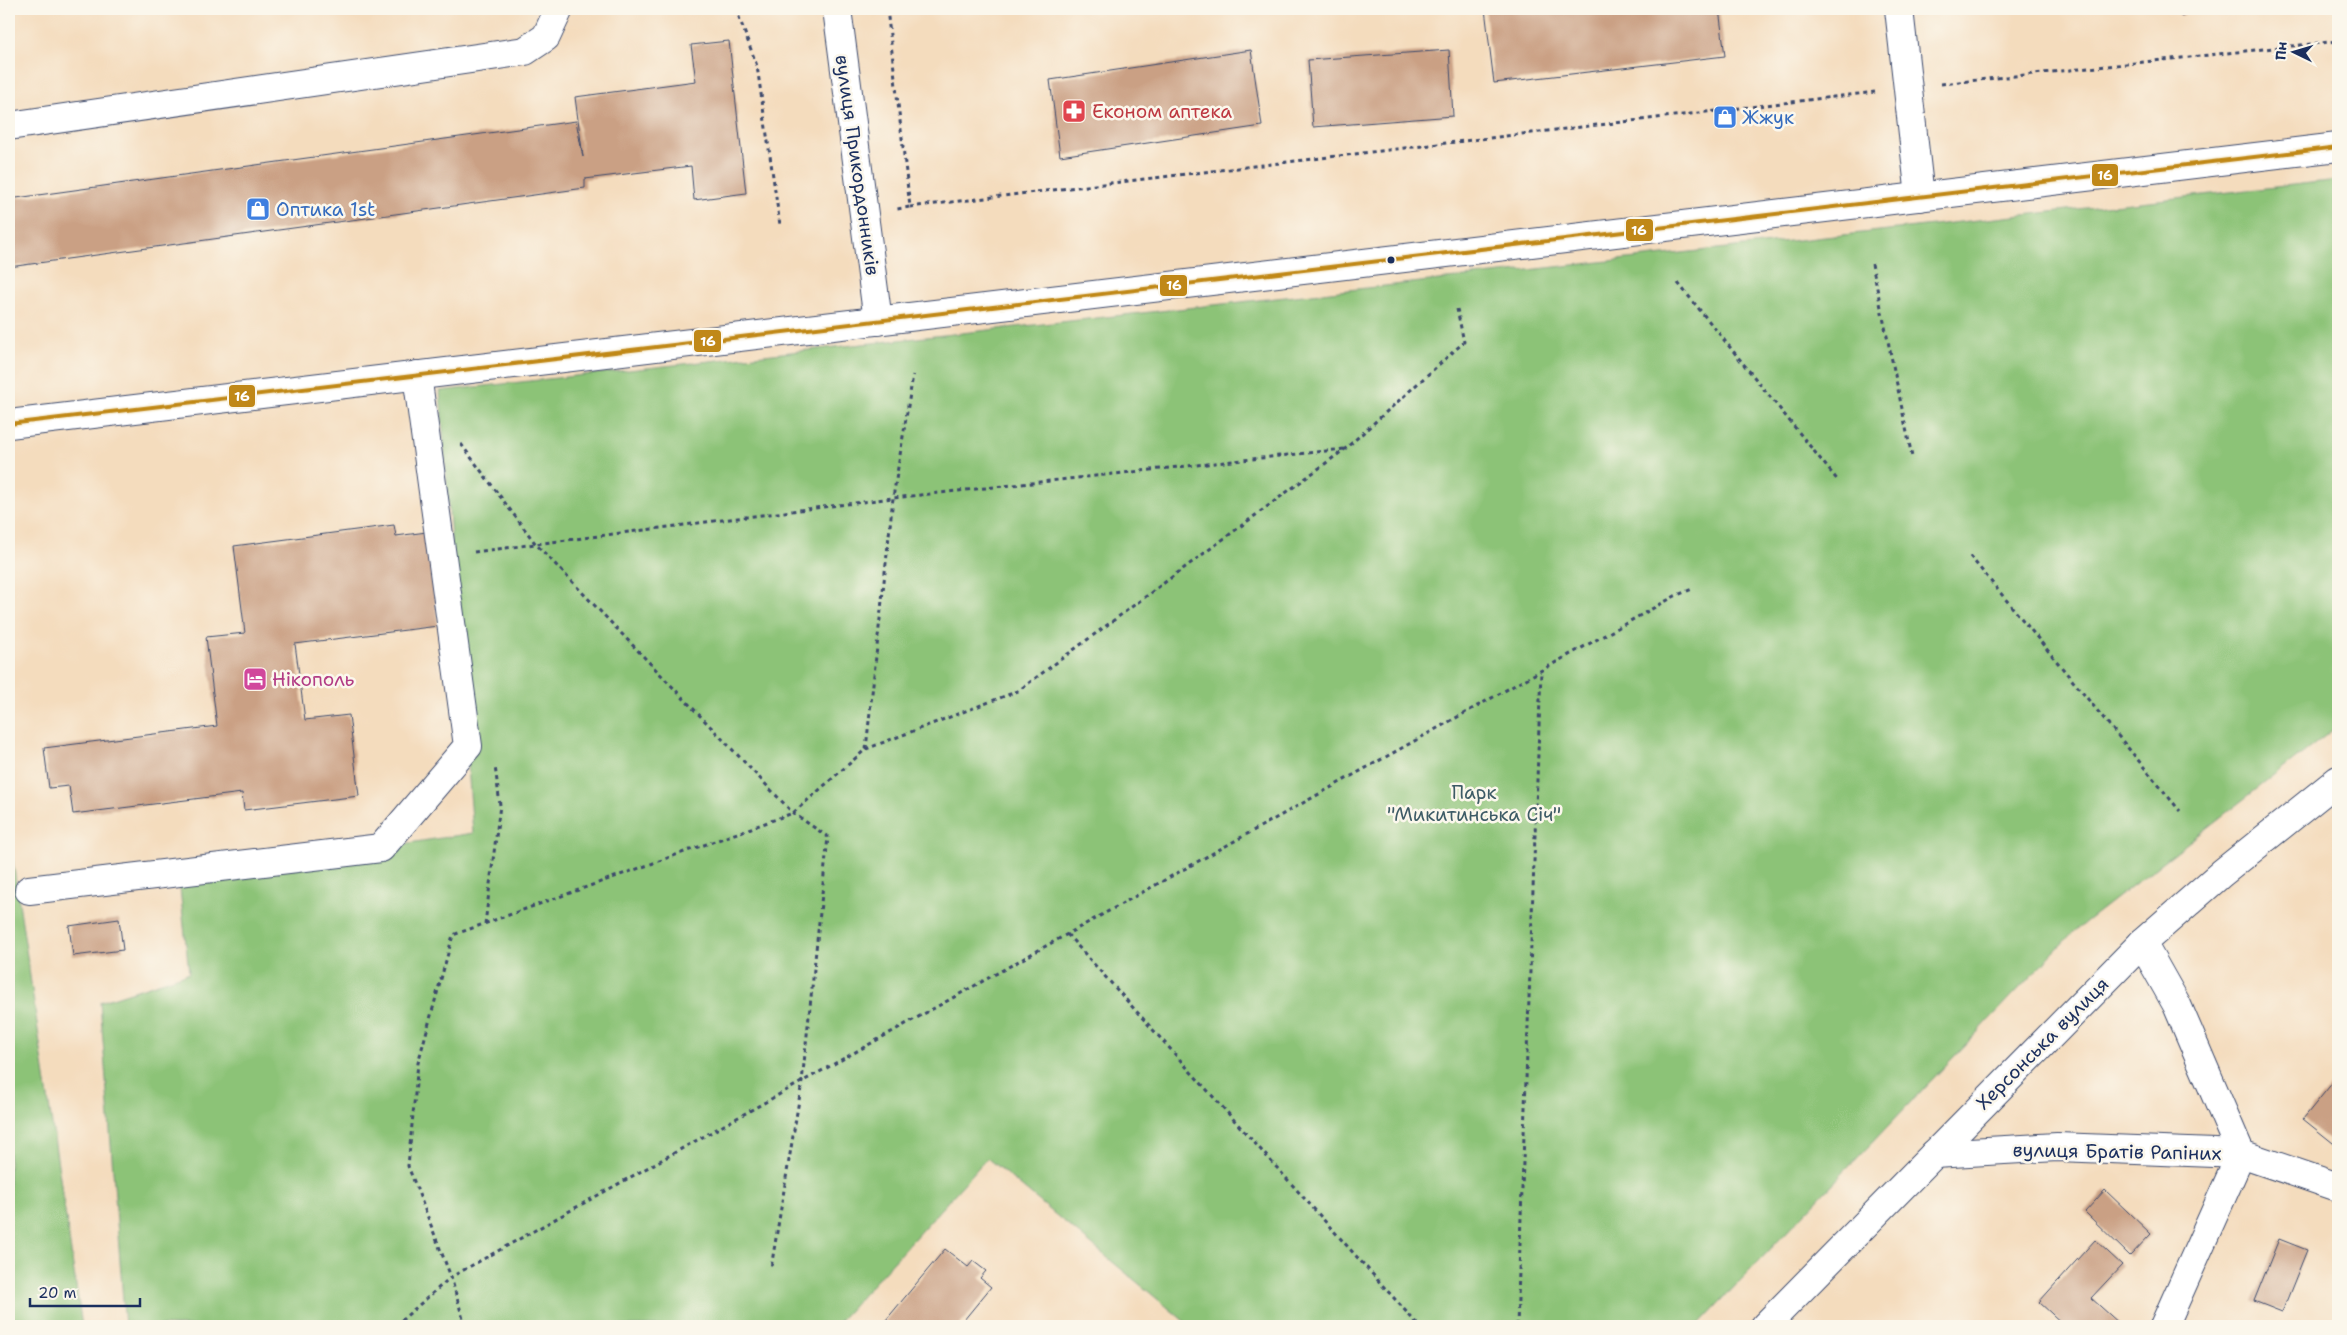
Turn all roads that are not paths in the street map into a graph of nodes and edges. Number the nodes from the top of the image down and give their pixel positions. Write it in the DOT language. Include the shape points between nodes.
graph roads {
  1 [pos="559,9"];
  2 [pos="837,9"];
  3 [pos="1899,9"];
  4 [pos="9,126"];
  5 [pos="2338,147"];
  6 [pos="1920,197"];
  7 [pos="878,321"];
  8 [pos="417,375"];
  9 [pos="9,424"];
  10 [pos="2338,780"];
  11 [pos="29,890"];
  12 [pos="2142,943"];
  13 [pos="1934,1154"];
  14 [pos="2241,1154"];
  15 [pos="2338,1187"];
  16 [pos="1765,1326"];
  17 [pos="2164,1326"];
  1 -- 4 [label="main road" via="546,37 525,51"];
  2 -- 7 [label="main road, вулиця Прикордонників"];
  3 -- 6 [label="main road"];
  5 -- 6 [label="main road"];
  6 -- 7 [label="main road"];
  7 -- 8 [label="main road"];
  8 -- 9 [label="main road"];
  8 -- 11 [label="main road" via="468,746 381,848"];
  10 -- 12 [label="main road, Херсонська вулиця" via="2222,873"];
  12 -- 13 [label="main road, Херсонська вулиця"];
  12 -- 14 [label="main road, вулиця Братів Рапіних" via="2177,1005"];
  13 -- 14 [label="main road, вулиця Братів Рапіних" via="2057,1146"];
  13 -- 16 [label="main road, Херсонська вулиця"];
  14 -- 15 [label="main road, вулиця Братів Рапіних"];
  14 -- 17 [label="main road"];
}
